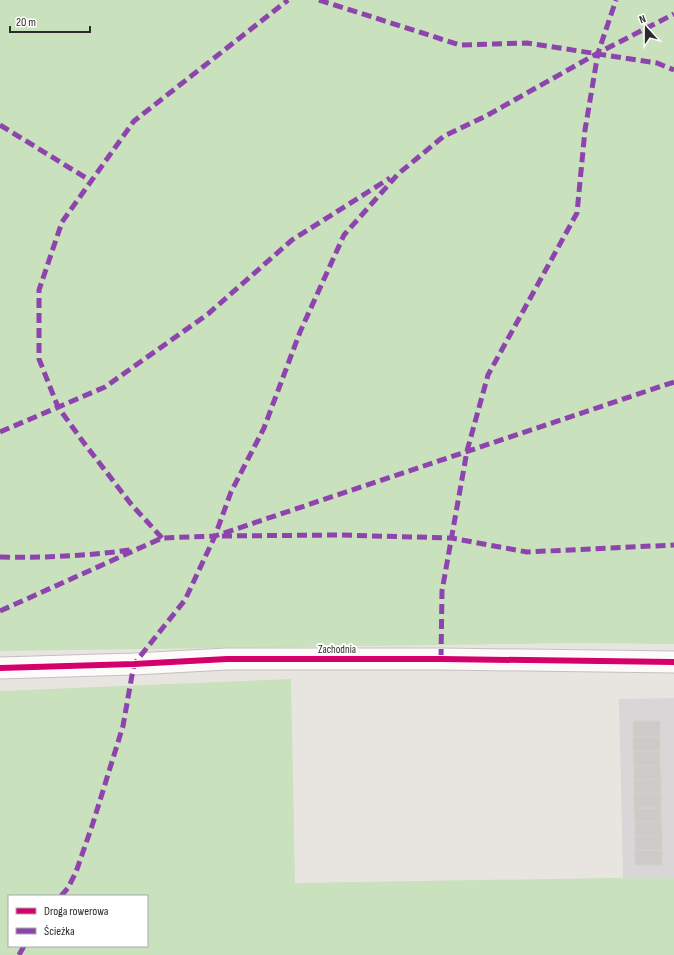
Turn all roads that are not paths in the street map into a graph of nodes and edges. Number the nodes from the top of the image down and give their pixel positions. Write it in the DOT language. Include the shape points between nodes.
graph roads {
  1 [pos="674,662"];
  2 [pos="0,668"];
  1 -- 2 [label="street, Zachodnia" via="227,659"];
}
